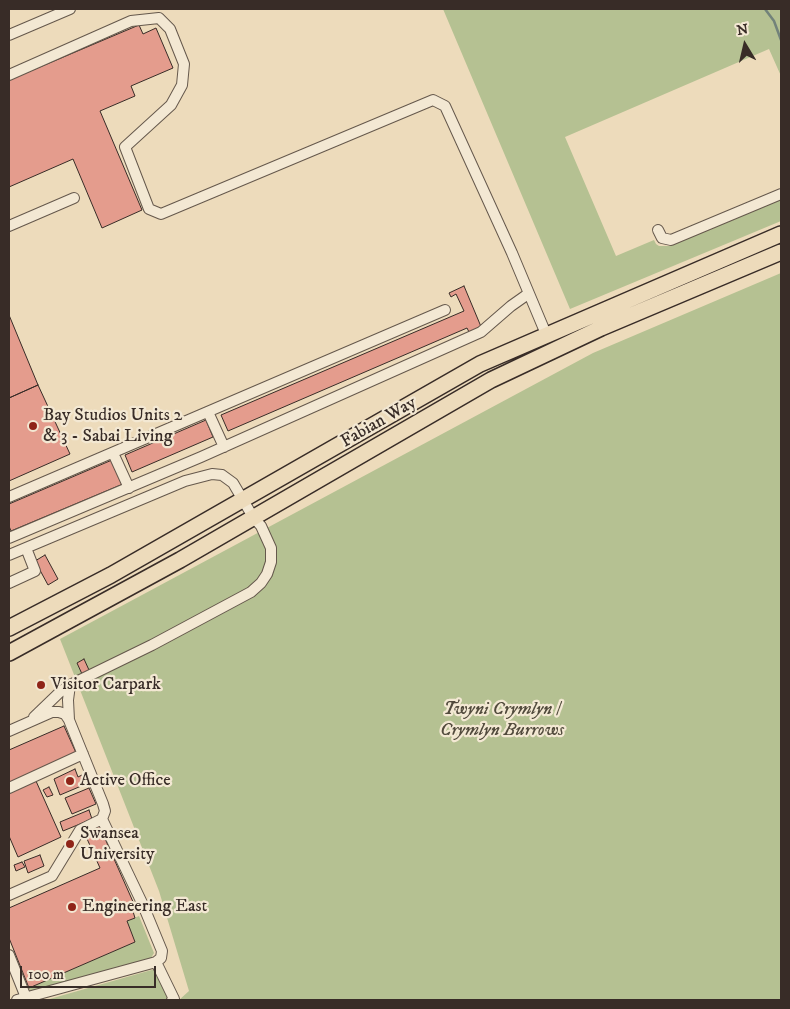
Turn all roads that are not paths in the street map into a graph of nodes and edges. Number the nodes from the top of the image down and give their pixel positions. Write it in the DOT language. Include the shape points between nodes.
graph roads {
  1 [pos="70,9"];
  2 [pos="9,35"];
  3 [pos="9,75"];
  4 [pos="781,194"];
  5 [pos="74,198"];
  6 [pos="9,226"];
  7 [pos="658,230"];
  8 [pos="781,234"];
  9 [pos="781,252"];
  10 [pos="528,294"];
  11 [pos="445,310"];
  12 [pos="546,334"];
  13 [pos="208,412"];
  14 [pos="224,447"];
  15 [pos="113,453"];
  16 [pos="129,488"];
  17 [pos="239,494"];
  18 [pos="9,498"];
  19 [pos="253,517"];
  20 [pos="9,538"];
  21 [pos="26,548"];
  22 [pos="9,555"];
  23 [pos="9,583"];
  24 [pos="9,628"];
  25 [pos="9,653"];
  26 [pos="70,685"];
  27 [pos="69,720"];
  28 [pos="28,723"];
  29 [pos="9,731"];
  30 [pos="83,754"];
  31 [pos="9,788"];
  32 [pos="104,822"];
  33 [pos="9,895"];
  34 [pos="9,956"];
  35 [pos="156,962"];
  36 [pos="23,999"];
  37 [pos="172,1000"];
  1 -- 2 [label="street"];
  3 -- 10 [label="street" via="131,21 158,18 170,29 184,64 182,85 171,105 125,147 149,209 161,214 433,100 445,106"];
  4 -- 7 [label="street" via="671,240 662,238"];
  5 -- 6 [label="street"];
  8 -- 12 [label="highway, Fabian Way"];
  9 -- 19 [label="highway, Fabian Way" via="601,328 490,380"];
  10 -- 12 [label="street"];
  10 -- 14 [label="street" via="482,332"];
  11 -- 13 [label="street"];
  12 -- 17 [label="highway, Fabian Way" via="480,364"];
  13 -- 14 [label="street"];
  13 -- 15 [label="street"];
  14 -- 16 [label="street"];
  15 -- 16 [label="street"];
  15 -- 18 [label="street"];
  16 -- 20 [label="street"];
  17 -- 19 [label="street"];
  17 -- 21 [label="street" via="222,474 197,477"];
  17 -- 24 [label="highway, Fabian Way" via="111,574"];
  19 -- 25 [label="highway, Fabian Way"];
  19 -- 26 [label="street" via="271,548 271,562 261,583 225,606"];
  21 -- 22 [label="street"];
  21 -- 23 [label="street" via="35,571"];
  26 -- 27 [label="street"];
  26 -- 28 [label="street"];
  27 -- 28 [label="street" via="65,714 52,712"];
  27 -- 30 [label="street"];
  28 -- 29 [label="street"];
  30 -- 31 [label="street"];
  30 -- 32 [label="street" via="103,804"];
  32 -- 33 [label="street" via="80,830 52,876"];
  32 -- 35 [label="street" via="162,951"];
  34 -- 36 [label="street"];
  35 -- 36 [label="street"];
  35 -- 37 [label="street"];
}
